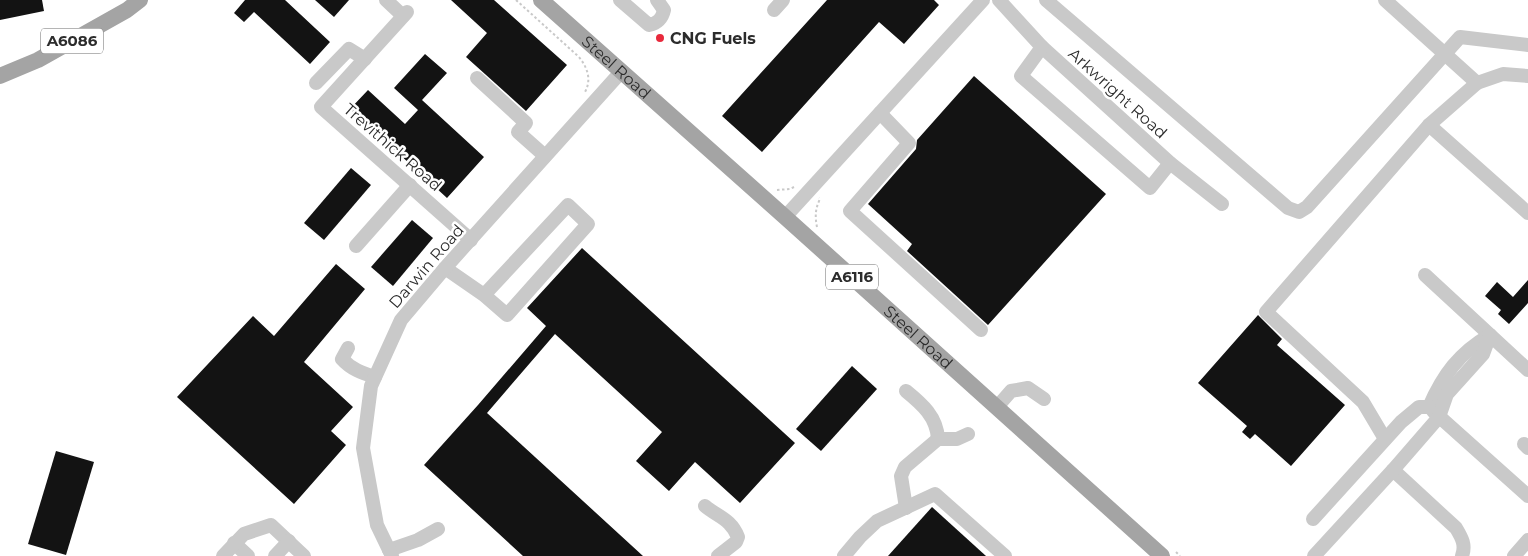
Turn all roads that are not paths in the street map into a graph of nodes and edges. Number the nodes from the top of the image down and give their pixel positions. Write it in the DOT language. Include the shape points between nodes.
graph roads {
  1 [pos="140,0"];
  2 [pos="386,0"];
  3 [pos="541,0"];
  4 [pos="620,0"];
  5 [pos="657,0"];
  6 [pos="983,0"];
  7 [pos="999,0"];
  8 [pos="1046,0"];
  9 [pos="1385,0"];
  10 [pos="1528,45"];
  11 [pos="1042,47"];
  12 [pos="1446,54"];
  13 [pos="365,59"];
  14 [pos="621,72"];
  15 [pos="0,76"];
  16 [pos="1528,76"];
  17 [pos="477,78"];
  18 [pos="316,83"];
  19 [pos="1477,83"];
  20 [pos="880,113"];
  21 [pos="1429,125"];
  22 [pos="545,156"];
  23 [pos="1170,163"];
  24 [pos="410,185"];
  25 [pos="1222,204"];
  26 [pos="1528,213"];
  27 [pos="785,217"];
  28 [pos="471,240"];
  29 [pos="356,246"];
  30 [pos="444,268"];
  31 [pos="1425,275"];
  32 [pos="484,295"];
  33 [pos="981,330"];
  34 [pos="1490,335"];
  35 [pos="348,348"];
  36 [pos="1528,370"];
  37 [pos="375,377"];
  38 [pos="906,391"];
  39 [pos="1044,400"];
  40 [pos="997,407"];
  41 [pos="1434,412"];
  42 [pos="968,434"];
  43 [pos="938,439"];
  44 [pos="1385,439"];
  45 [pos="1393,470"];
  46 [pos="1528,496"];
  47 [pos="704,506"];
  48 [pos="906,508"];
  49 [pos="1313,519"];
  50 [pos="438,529"];
  51 [pos="1528,540"];
  52 [pos="288,541"];
  53 [pos="234,543"];
  54 [pos="391,553"];
  55 [pos="223,556"];
  56 [pos="248,556"];
  57 [pos="275,556"];
  58 [pos="304,556"];
  59 [pos="718,556"];
  60 [pos="844,556"];
  61 [pos="1005,556"];
  62 [pos="1162,556"];
  63 [pos="1314,556"];
  64 [pos="1462,556"];
  65 [pos="1514,556"];
  1 -- 15 [label="main road, A6086" via="38,60"];
  2 -- 13 [label="street, Trevithick Road" via="405,14"];
  3 -- 14 [label="main road, Steel Road / A6116"];
  4 -- 5 [label="street" via="649,25 662,17 664,10"];
  6 -- 20 [label="street"];
  7 -- 11 [label="street, Arkwright Road"];
  8 -- 12 [label="street" via="1288,208 1299,212"];
  9 -- 12 [label="street"];
  10 -- 12 [label="street" via="1460,37"];
  11 -- 23 [label="street, Arkwright Road"];
  11 -- 23 [label="street" via="1021,76 1150,188"];
  12 -- 19 [label="street"];
  13 -- 18 [label="street" via="349,49"];
  13 -- 24 [label="street, Trevithick Road" via="321,107"];
  14 -- 22 [label="street, Darwin Road"];
  14 -- 27 [label="main road, Steel Road / A6116"];
  16 -- 19 [label="street" via="1503,74"];
  17 -- 22 [label="street" via="526,122 518,132"];
  19 -- 21 [label="street"];
  20 -- 27 [label="street"];
  20 -- 33 [label="street" via="909,143 850,211"];
  21 -- 26 [label="street"];
  21 -- 44 [label="street" via="1266,312 1363,402"];
  22 -- 28 [label="street, Darwin Road"];
  23 -- 25 [label="street, Arkwright Road"];
  24 -- 28 [label="street, Trevithick Road"];
  24 -- 29 [label="street"];
  27 -- 40 [label="main road, Steel Road / A6116"];
  28 -- 30 [label="street, Darwin Road"];
  30 -- 32 [label="street"];
  30 -- 37 [label="street, Darwin Road" via="401,320"];
  31 -- 34 [label="street"];
  32 -- 32 [label="street" via="568,204 588,224 507,315"];
  34 -- 36 [label="street"];
  34 -- 41 [label="street" via="1473,345 1447,372"];
  35 -- 37 [label="street" via="342,359 348,366"];
  37 -- 54 [label="street, Darwin Road" via="370,386 363,448 377,525"];
  38 -- 43 [label="street" via="931,416"];
  39 -- 40 [label="street" via="1028,388 1012,391"];
  40 -- 62 [label="main road, Steel Road / A6116"];
  41 -- 44 [label="street" via="1419,408"];
  41 -- 45 [label="street"];
  41 -- 46 [label="street"];
  42 -- 43 [label="street" via="957,439"];
  43 -- 48 [label="street" via="905,467 901,476"];
  44 -- 49 [label="street"];
  45 -- 63 [label="street"];
  45 -- 64 [label="street" via="1456,528 1465,549"];
  47 -- 59 [label="street" via="734,527 738,537"];
  48 -- 60 [label="street" via="878,521"];
  48 -- 61 [label="street" via="935,494"];
  50 -- 54 [label="street"];
  51 -- 65 [label="street"];
  52 -- 53 [label="street" via="271,525 244,534"];
  52 -- 57 [label="street"];
  52 -- 58 [label="street"];
  53 -- 55 [label="street"];
  53 -- 56 [label="street"];
}
